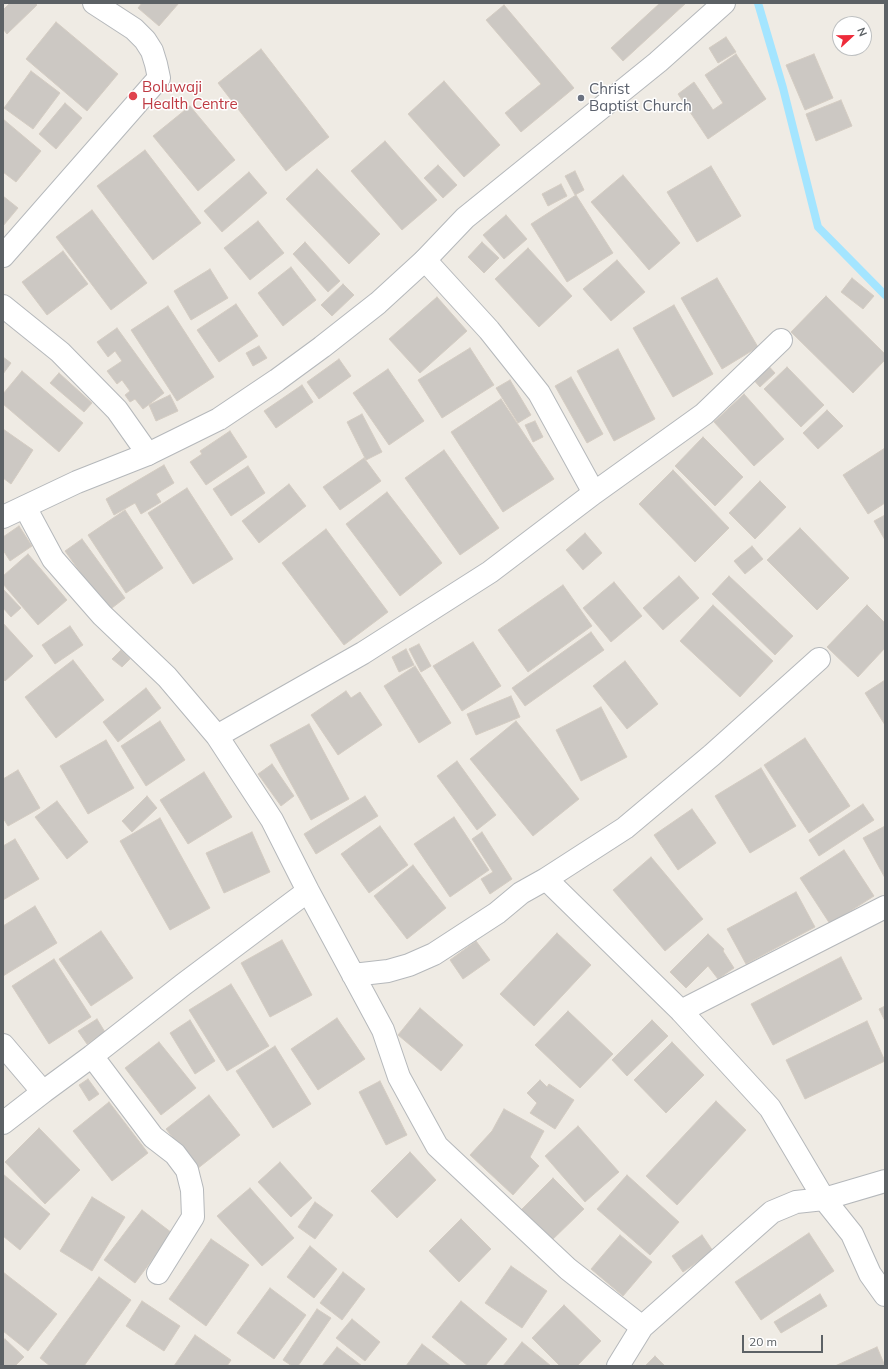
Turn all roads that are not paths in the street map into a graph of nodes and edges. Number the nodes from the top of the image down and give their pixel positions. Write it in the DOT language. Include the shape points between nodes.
graph roads {
  1 [pos="94,3"];
  2 [pos="724,3"];
  3 [pos="3,256"];
  4 [pos="425,260"];
  5 [pos="3,306"];
  6 [pos="781,340"];
  7 [pos="148,454"];
  8 [pos="594,493"];
  9 [pos="25,507"];
  10 [pos="3,517"];
  11 [pos="819,659"];
  12 [pos="217,736"];
  13 [pos="546,879"];
  14 [pos="308,891"];
  15 [pos="885,907"];
  16 [pos="353,975"];
  17 [pos="681,1011"];
  18 [pos="3,1044"];
  19 [pos="92,1056"];
  20 [pos="43,1092"];
  21 [pos="3,1123"];
  22 [pos="885,1180"];
  23 [pos="824,1199"];
  24 [pos="158,1273"];
  25 [pos="885,1295"];
  26 [pos="642,1327"];
  27 [pos="618,1366"];
  1 -- 3 [label="street" via="134,29 145,40 152,51 159,78"];
  2 -- 4 [label="street" via="658,62 466,218"];
  4 -- 7 [label="street" via="378,302 277,380 220,419"];
  4 -- 8 [label="street" via="489,330 539,393"];
  5 -- 7 [label="street" via="60,352 116,410"];
  6 -- 8 [label="street" via="704,414"];
  7 -- 9 [label="street" via="77,482"];
  8 -- 12 [label="street" via="490,572 363,653"];
  9 -- 10 [label="street"];
  9 -- 12 [label="street" via="53,559 102,615 167,677"];
  11 -- 13 [label="street" via="712,755 625,828"];
  12 -- 14 [label="street" via="272,820"];
  13 -- 16 [label="street" via="521,893 497,913 434,954 388,971"];
  13 -- 17 [label="street"];
  14 -- 16 [label="street"];
  14 -- 19 [label="street"];
  15 -- 17 [label="street"];
  16 -- 26 [label="street" via="383,1030 399,1077 437,1146 568,1269"];
  17 -- 23 [label="street" via="770,1108"];
  18 -- 20 [label="street"];
  19 -- 20 [label="street"];
  19 -- 24 [label="street" via="153,1138 175,1154 187,1170 192,1190 193,1217"];
  20 -- 21 [label="street"];
  22 -- 23 [label="street"];
  23 -- 25 [label="street" via="852,1234 870,1274"];
  23 -- 26 [label="street" via="796,1202 772,1212"];
  26 -- 27 [label="street"];
}
